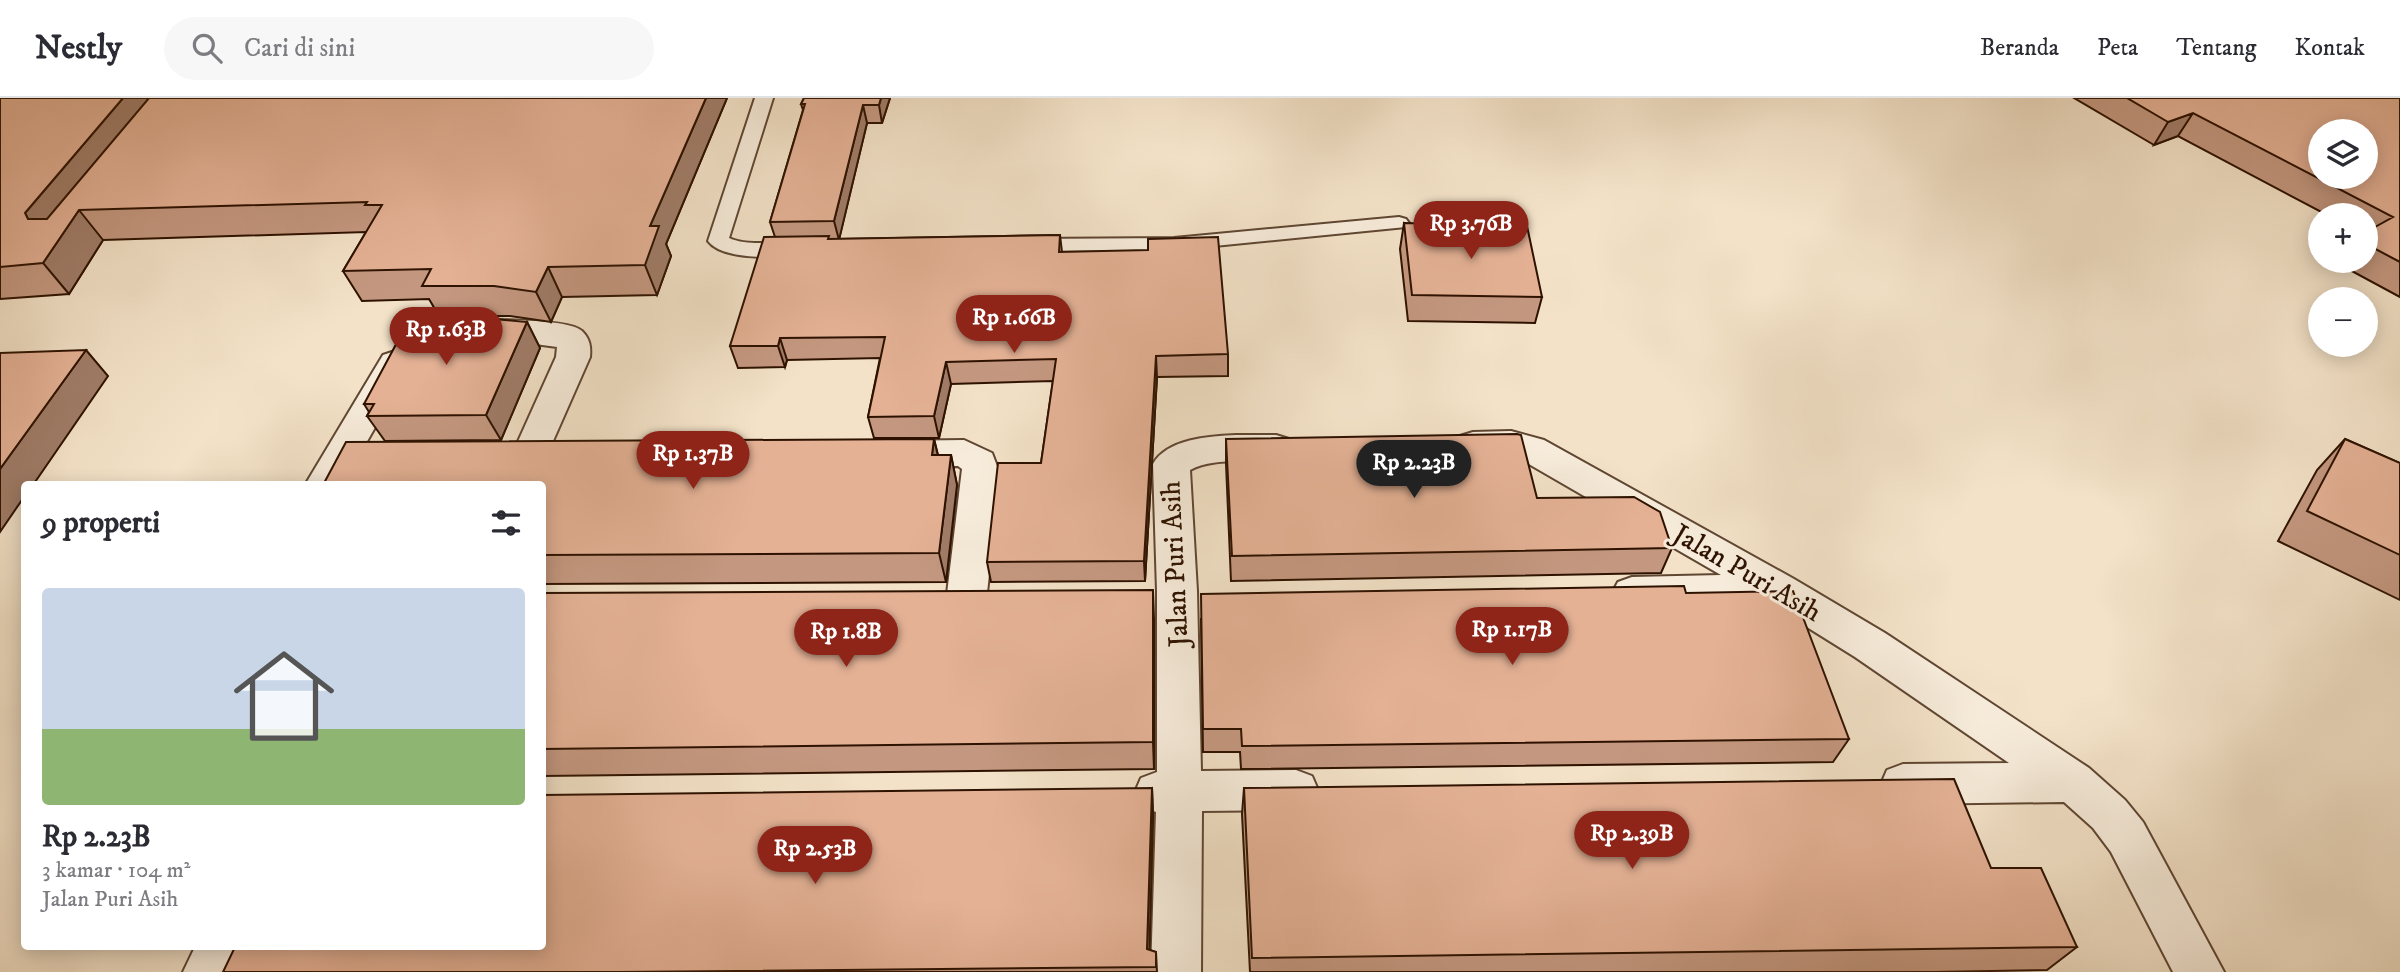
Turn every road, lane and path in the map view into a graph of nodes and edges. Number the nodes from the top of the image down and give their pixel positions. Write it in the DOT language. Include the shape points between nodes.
graph roads {
  1 [pos="764,98"];
  2 [pos="1399,223"];
  3 [pos="1010,246"];
  4 [pos="811,249"];
  5 [pos="448,330"];
  6 [pos="410,338"];
  7 [pos="1442,445"];
  8 [pos="1318,447"];
  9 [pos="856,454"];
  10 [pos="379,457"];
  11 [pos="570,457"];
  12 [pos="330,471"];
  13 [pos="1780,590"];
  14 [pos="1598,593"];
  15 [pos="1193,600"];
  16 [pos="1139,601"];
  17 [pos="925,602"];
  18 [pos="966,602"];
  19 [pos="1006,602"];
  20 [pos="2073,782"];
  21 [pos="1864,784"];
  22 [pos="1335,790"];
  23 [pos="1181,792"];
  24 [pos="1112,793"];
  25 [pos="219,950"];
  26 [pos="208,972"];
  27 [pos="1176,972"];
  28 [pos="2199,972"];
  1 -- 4 [label="lane" via="718,241 756,250"];
  2 -- 3 [label="lane" via="1174,244"];
  5 -- 11 [label="street" via="568,337 574,345 573,357 516,457"];
  6 -- 12 [label="street"];
  7 -- 13 [label="street, Jalan Puri Asih" via="1511,444 1531,449"];
  8 -- 15 [label="street, Jalan Puri Asih" via="1208,449 1171,464"];
  9 -- 18 [label="street" via="964,453 979,462"];
  10 -- 12 [label="street"];
  13 -- 14 [label="street"];
  13 -- 20 [label="street, Jalan Puri Asih"];
  15 -- 16 [label="street"];
  15 -- 23 [label="street, Jalan Puri Asih"];
  17 -- 18 [label="street"];
  18 -- 19 [label="street"];
  20 -- 21 [label="street"];
  20 -- 28 [label="street, Jalan Puri Asih" via="2127,837"];
  22 -- 23 [label="street"];
  23 -- 24 [label="street"];
  23 -- 27 [label="street, Jalan Puri Asih"];
  25 -- 26 [label="street"];
}
